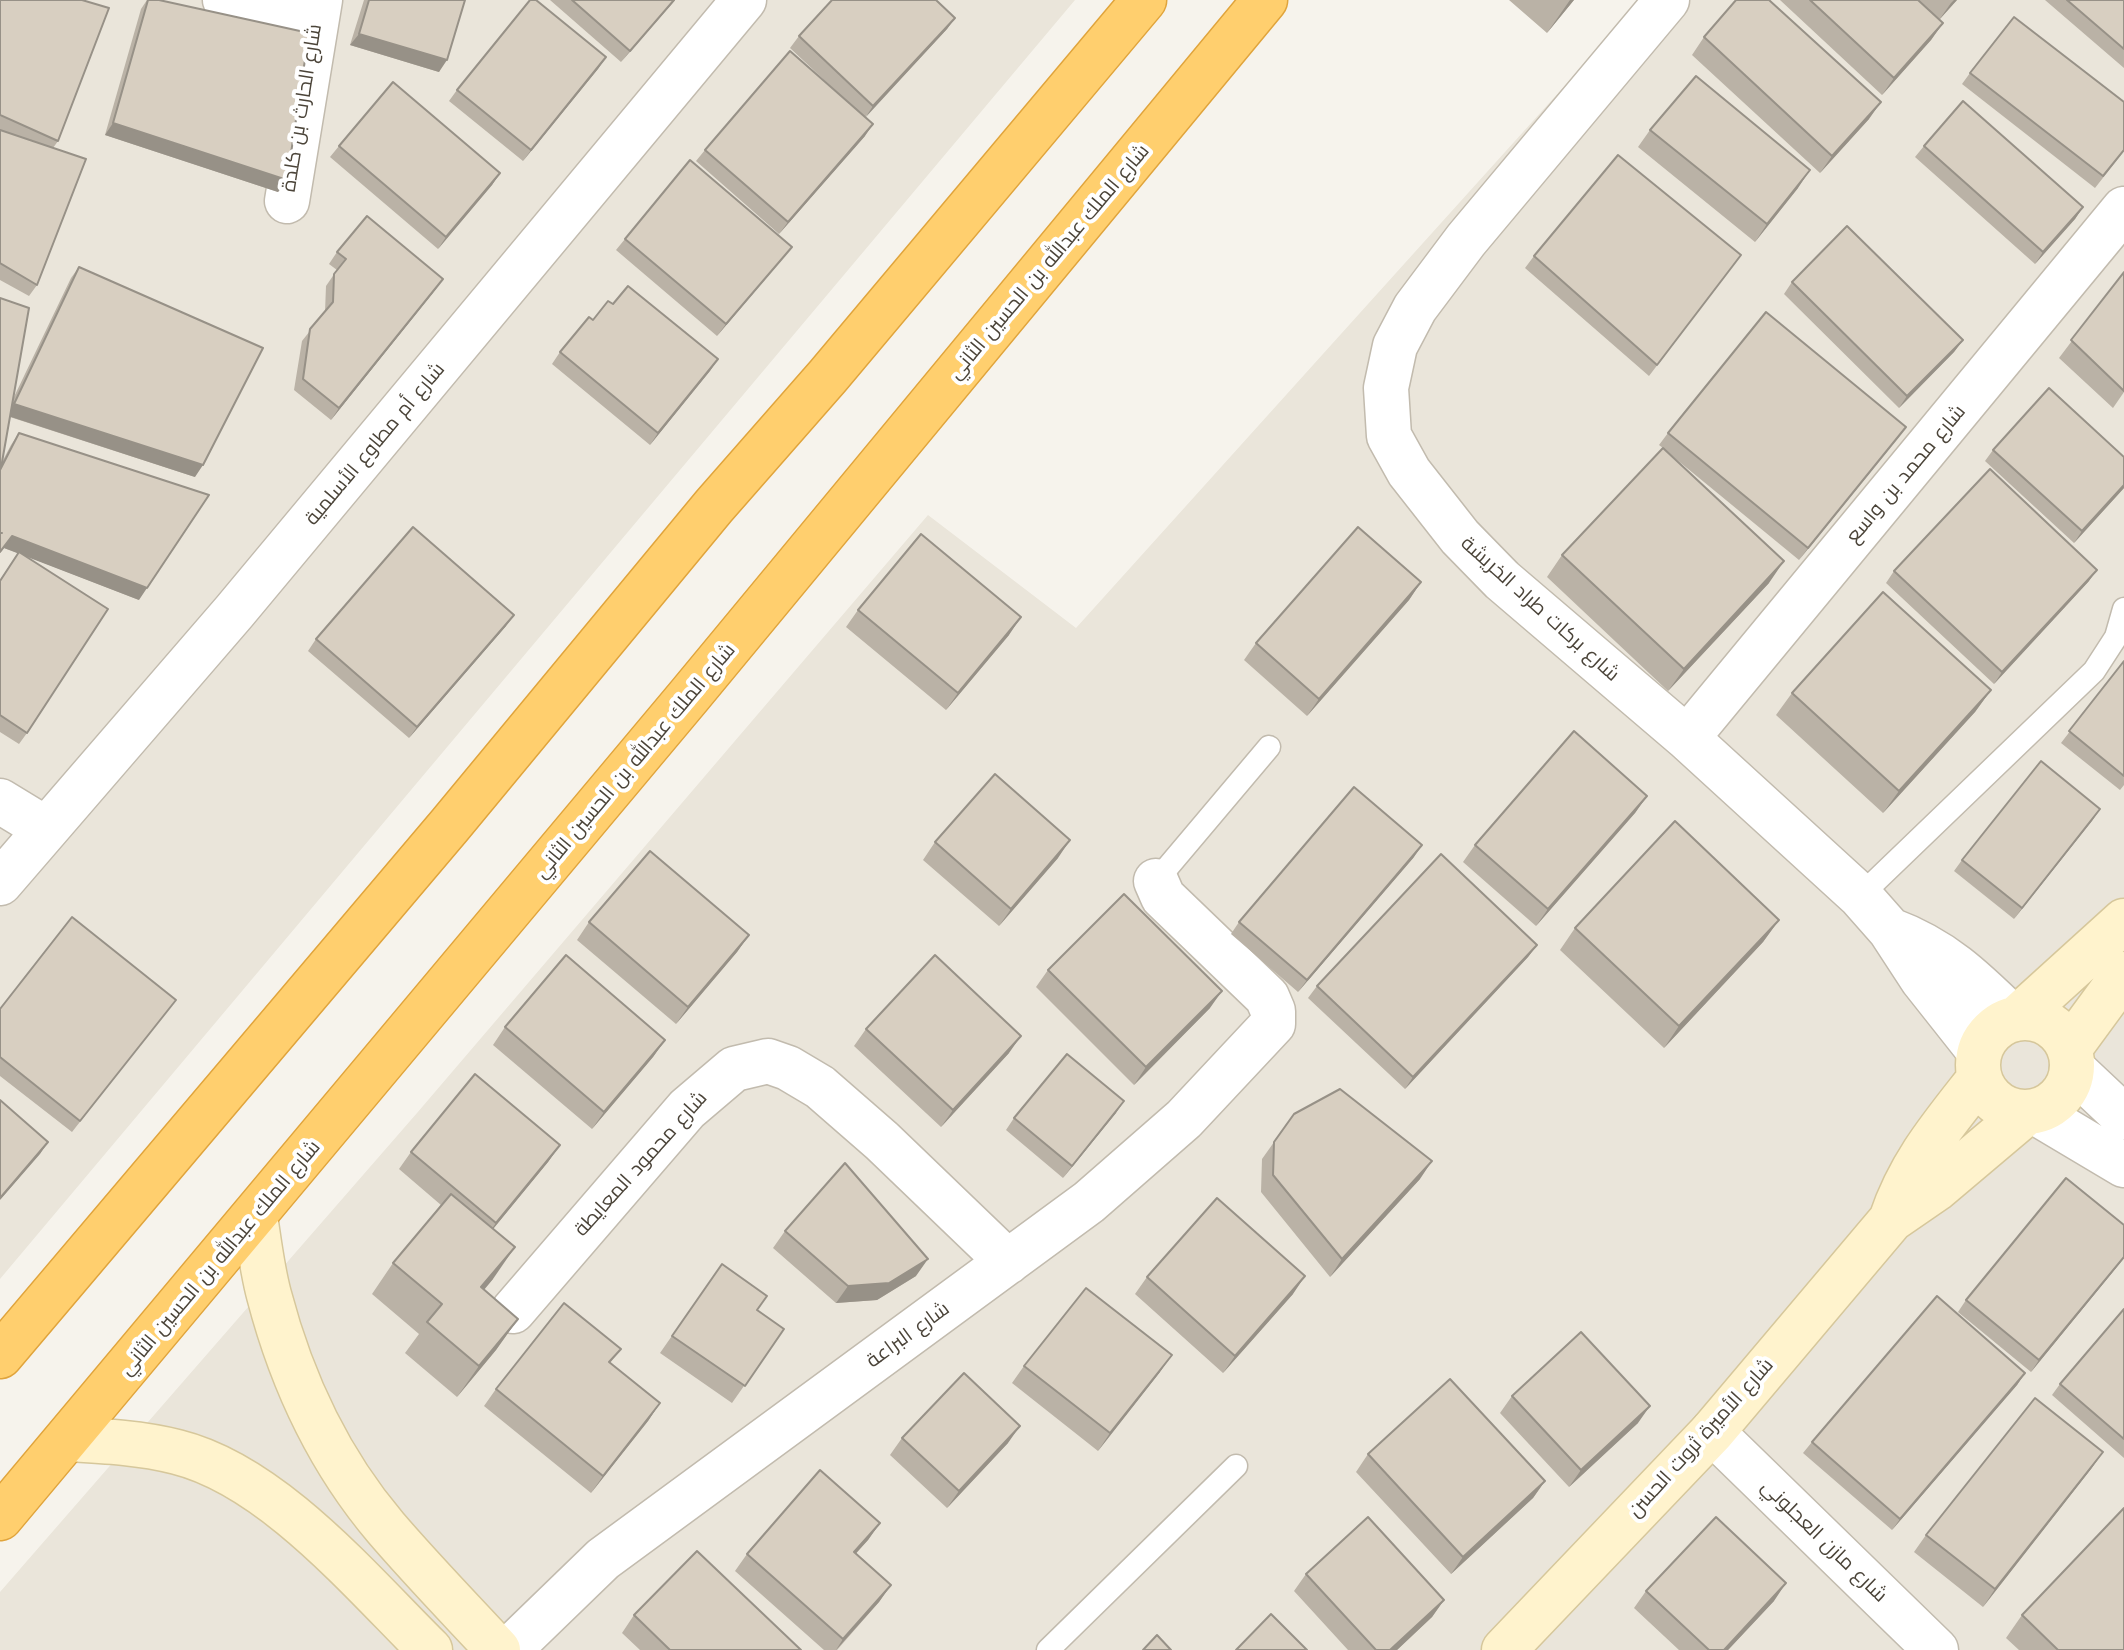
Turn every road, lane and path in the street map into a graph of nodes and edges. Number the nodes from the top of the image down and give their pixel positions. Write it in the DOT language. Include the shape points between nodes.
graph roads {
  1 [pos="225,0"];
  2 [pos="744,0"];
  3 [pos="1144,0"];
  4 [pos="1265,0"];
  5 [pos="1667,0"];
  6 [pos="319,7"];
  7 [pos="287,201"];
  8 [pos="2124,209"];
  9 [pos="2124,609"];
  10 [pos="1687,738"];
  11 [pos="1269,747"];
  12 [pos="0,801"];
  13 [pos="46,829"];
  14 [pos="1156,881"];
  15 [pos="0,883"];
  16 [pos="1860,896"];
  17 [pos="2124,921"];
  18 [pos="1890,930"];
  19 [pos="2124,974"];
  20 [pos="2016,1018"];
  21 [pos="2071,1058"];
  22 [pos="1979,1065"];
  23 [pos="2031,1112"];
  24 [pos="2124,1117"];
  25 [pos="2124,1165"];
  26 [pos="255,1216"];
  27 [pos="1891,1220"];
  28 [pos="1008,1262"];
  29 [pos="513,1311"];
  30 [pos="0,1356"];
  31 [pos="1712,1432"];
  32 [pos="68,1439"];
  33 [pos="1236,1466"];
  34 [pos="0,1518"];
  35 [pos="430,1650"];
  36 [pos="498,1650"];
  37 [pos="509,1650"];
  38 [pos="1048,1650"];
  39 [pos="1504,1650"];
  40 [pos="1936,1650"];
  1 -- 6 [label="street, شارع الحارث بن كلدة"];
  2 -- 13 [label="street, شارع أم مطاوع الأسلمية" via="255,587"];
  3 -- 30 [label="highway"];
  4 -- 26 [label="highway, شارع الملك عبدالله بن الحسين الثاني"];
  5 -- 10 [label="street, شارع بركات طراد الخريشة" via="1415,308 1395,346 1386,388 1389,436 1409,472 1460,537 1502,580"];
  6 -- 7 [label="street, شارع الحارث بن كلدة"];
  8 -- 10 [label="street, شارع محمد بن واسع"];
  9 -- 16 [label="lane" via="2116,637 2094,671"];
  10 -- 16 [label="street, شارع بركات طراد الخريشة"];
  11 -- 14 [label="lane"];
  12 -- 13 [label="street"];
  13 -- 15 [label="street, شارع أم مطاوع الأسلمية"];
  14 -- 28 [label="street, شارع البراعة" via="1163,897 1267,997 1273,1024 1184,1119 1089,1202"];
  16 -- 18 [label="street, شارع بركات طراد الخريشة"];
  17 -- 20 [label="street"];
  18 -- 20 [label="street, شارع بركات طراد الخريشة" via="1945,957"];
  18 -- 22 [label="street, شارع بركات طراد الخريشة"];
  19 -- 21 [label="street"];
  20 -- 21 [label="street" via="2049,1024 2061,1035"];
  20 -- 22 [label="street" via="1986,1036"];
  21 -- 23 [label="street" via="2069,1083 2061,1096"];
  21 -- 24 [label="street"];
  22 -- 23 [label="street" via="1989,1097 2006,1109"];
  22 -- 27 [label="street, شارع الأميرة ثروت الحسن" via="1915,1164"];
  23 -- 25 [label="street"];
  23 -- 27 [label="street, شارع الأميرة ثروت الحسن"];
  26 -- 32 [label="highway, شارع الملك عبدالله بن الحسين الثاني"];
  26 -- 36 [label="street" via="268,1292 285,1348 320,1429 384,1526"];
  27 -- 31 [label="street, شارع الأميرة ثروت الحسن"];
  28 -- 29 [label="street, شارع محمود المعايطة" via="820,1087 768,1061 734,1069 687,1109"];
  28 -- 37 [label="street, شارع البراعة" via="603,1559"];
  31 -- 39 [label="street, شارع الأميرة ثروت الحسن"];
  31 -- 40 [label="street, شارع مازن العجلوني"];
  32 -- 34 [label="highway, شارع الملك عبدالله بن الحسين الثاني"];
  32 -- 35 [label="street" via="180,1453 249,1483 332,1554"];
  33 -- 38 [label="lane"];
}
